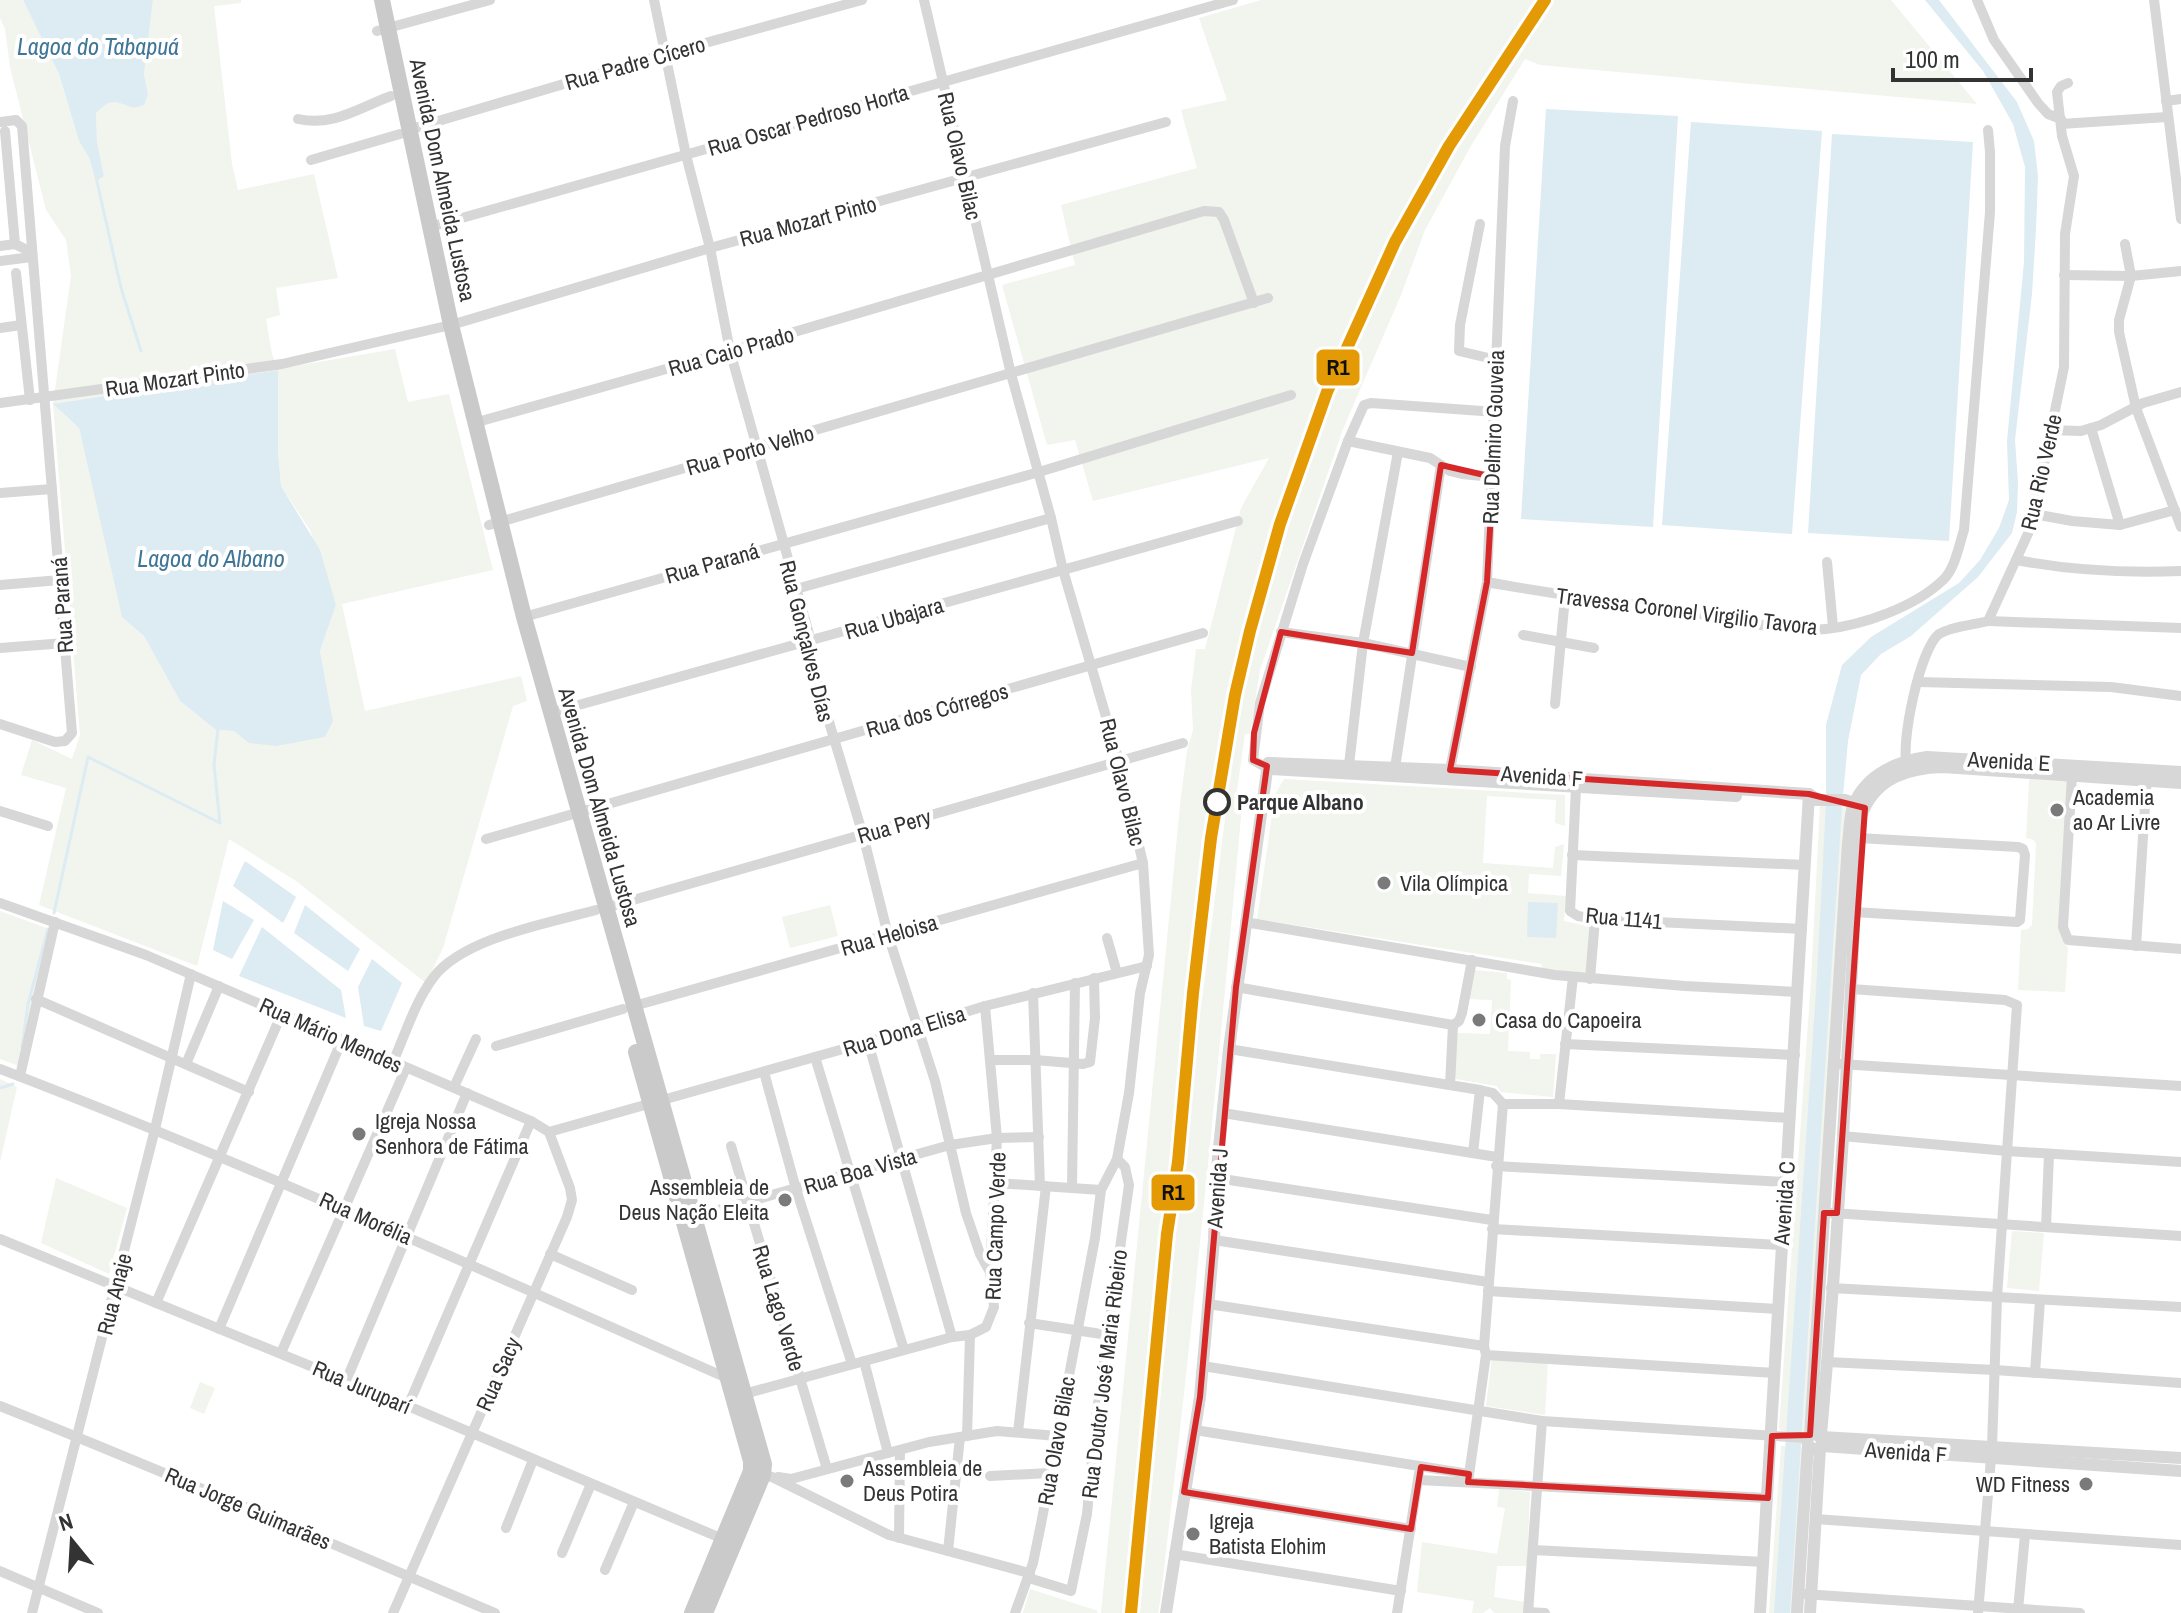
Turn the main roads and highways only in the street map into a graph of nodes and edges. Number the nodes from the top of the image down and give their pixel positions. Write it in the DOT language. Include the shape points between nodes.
graph roads {
  1 [pos="371,0"];
  2 [pos="382,0"];
  3 [pos="382,30"];
  4 [pos="404,132"];
  5 [pos="447,326"];
  6 [pos="455,363"];
  7 [pos="494,524"];
  8 [pos="557,758"];
  9 [pos="727,1352"];
  10 [pos="692,1613"];
  11 [pos="705,1613"];
  1 -- 3 [label="main road, Avenida Dom Almeida Lustosa"];
  2 -- 3 [label="main road, Avenida Dom Almeida Lustosa"];
  3 -- 4 [label="main road, Avenida Dom Almeida Lustosa"];
  3 -- 4 [label="main road, Avenida Dom Almeida Lustosa" via="391,96"];
  4 -- 5 [label="main road, Avenida Dom Almeida Lustosa"];
  4 -- 5 [label="main road, Avenida Dom Almeida Lustosa" via="430,227"];
  5 -- 6 [label="main road, Avenida Dom Almeida Lustosa"];
  6 -- 7 [label="main road, Avenida Dom Almeida Lustosa"];
  6 -- 7 [label="main road, Avenida Dom Almeida Lustosa" via="474,423"];
  7 -- 8 [label="main road, Avenida Dom Almeida Lustosa"];
  7 -- 8 [label="main road, Avenida Dom Almeida Lustosa" via="550,713"];
  8 -- 9 [label="main road, Avenida Dom Almeida Lustosa"];
  9 -- 10 [label="main road, Avenida Dom Almeida Lustosa" via="727,1378 751,1466"];
  9 -- 11 [label="main road, Avenida Dom Almeida Lustosa" via="767,1476"];
}
